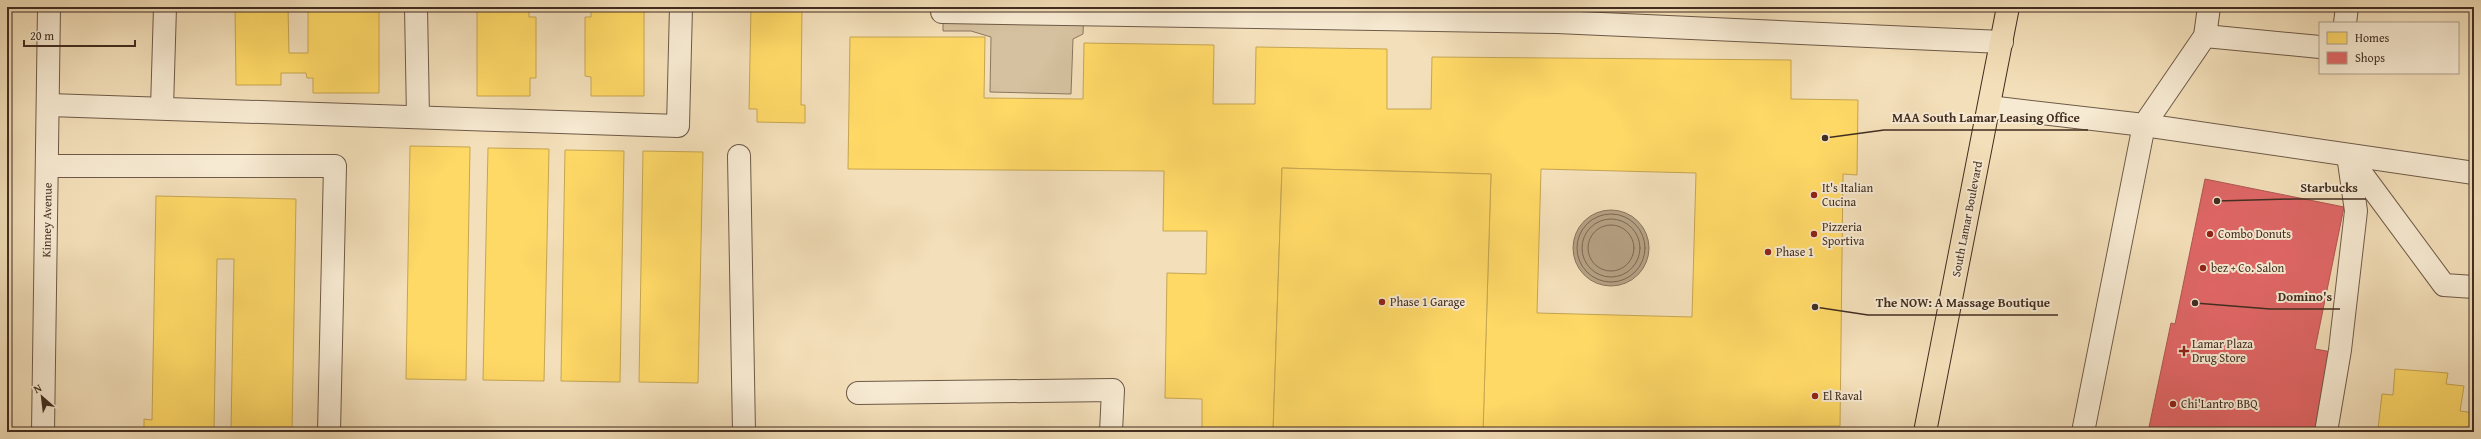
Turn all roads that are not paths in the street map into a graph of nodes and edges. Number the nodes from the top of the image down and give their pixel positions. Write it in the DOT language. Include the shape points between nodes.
graph roads {
  1 [pos="49,7"];
  2 [pos="165,7"];
  3 [pos="416,7"];
  4 [pos="681,7"];
  5 [pos="2008,7"];
  6 [pos="2209,7"];
  7 [pos="2347,7"];
  8 [pos="942,12"];
  9 [pos="2345,22"];
  10 [pos="2205,36"];
  11 [pos="2002,42"];
  12 [pos="2319,47"];
  13 [pos="49,105"];
  14 [pos="1989,107"];
  15 [pos="162,108"];
  16 [pos="418,117"];
  17 [pos="2144,125"];
  18 [pos="2348,155"];
  19 [pos="739,156"];
  20 [pos="48,166"];
  21 [pos="2474,173"];
  22 [pos="2474,287"];
  23 [pos="858,393"];
  24 [pos="43,432"];
  25 [pos="329,432"];
  26 [pos="744,432"];
  27 [pos="1111,432"];
  28 [pos="1925,432"];
  29 [pos="2083,432"];
  30 [pos="2326,432"];
  1 -- 13 [label="street, Kinney Avenue"];
  2 -- 15 [label="street"];
  3 -- 16 [label="street"];
  4 -- 16 [label="street" via="678,126"];
  5 -- 11 [label="main road, South Lamar Boulevard"];
  6 -- 10 [label="street"];
  7 -- 9 [label="street"];
  8 -- 11 [label="street" via="1557,22"];
  10 -- 12 [label="street"];
  10 -- 17 [label="street"];
  11 -- 14 [label="main road, South Lamar Boulevard"];
  13 -- 15 [label="street"];
  13 -- 20 [label="street, Kinney Avenue"];
  14 -- 17 [label="street"];
  14 -- 28 [label="main road, South Lamar Boulevard"];
  15 -- 16 [label="street"];
  17 -- 18 [label="street"];
  17 -- 29 [label="street"];
  18 -- 21 [label="street"];
  18 -- 22 [label="street" via="2444,285"];
  18 -- 30 [label="street" via="2356,212 2340,350"];
  19 -- 26 [label="street"];
  20 -- 24 [label="street, Kinney Avenue"];
  20 -- 25 [label="street" via="335,166"];
  23 -- 27 [label="street" via="1113,390"];
}
